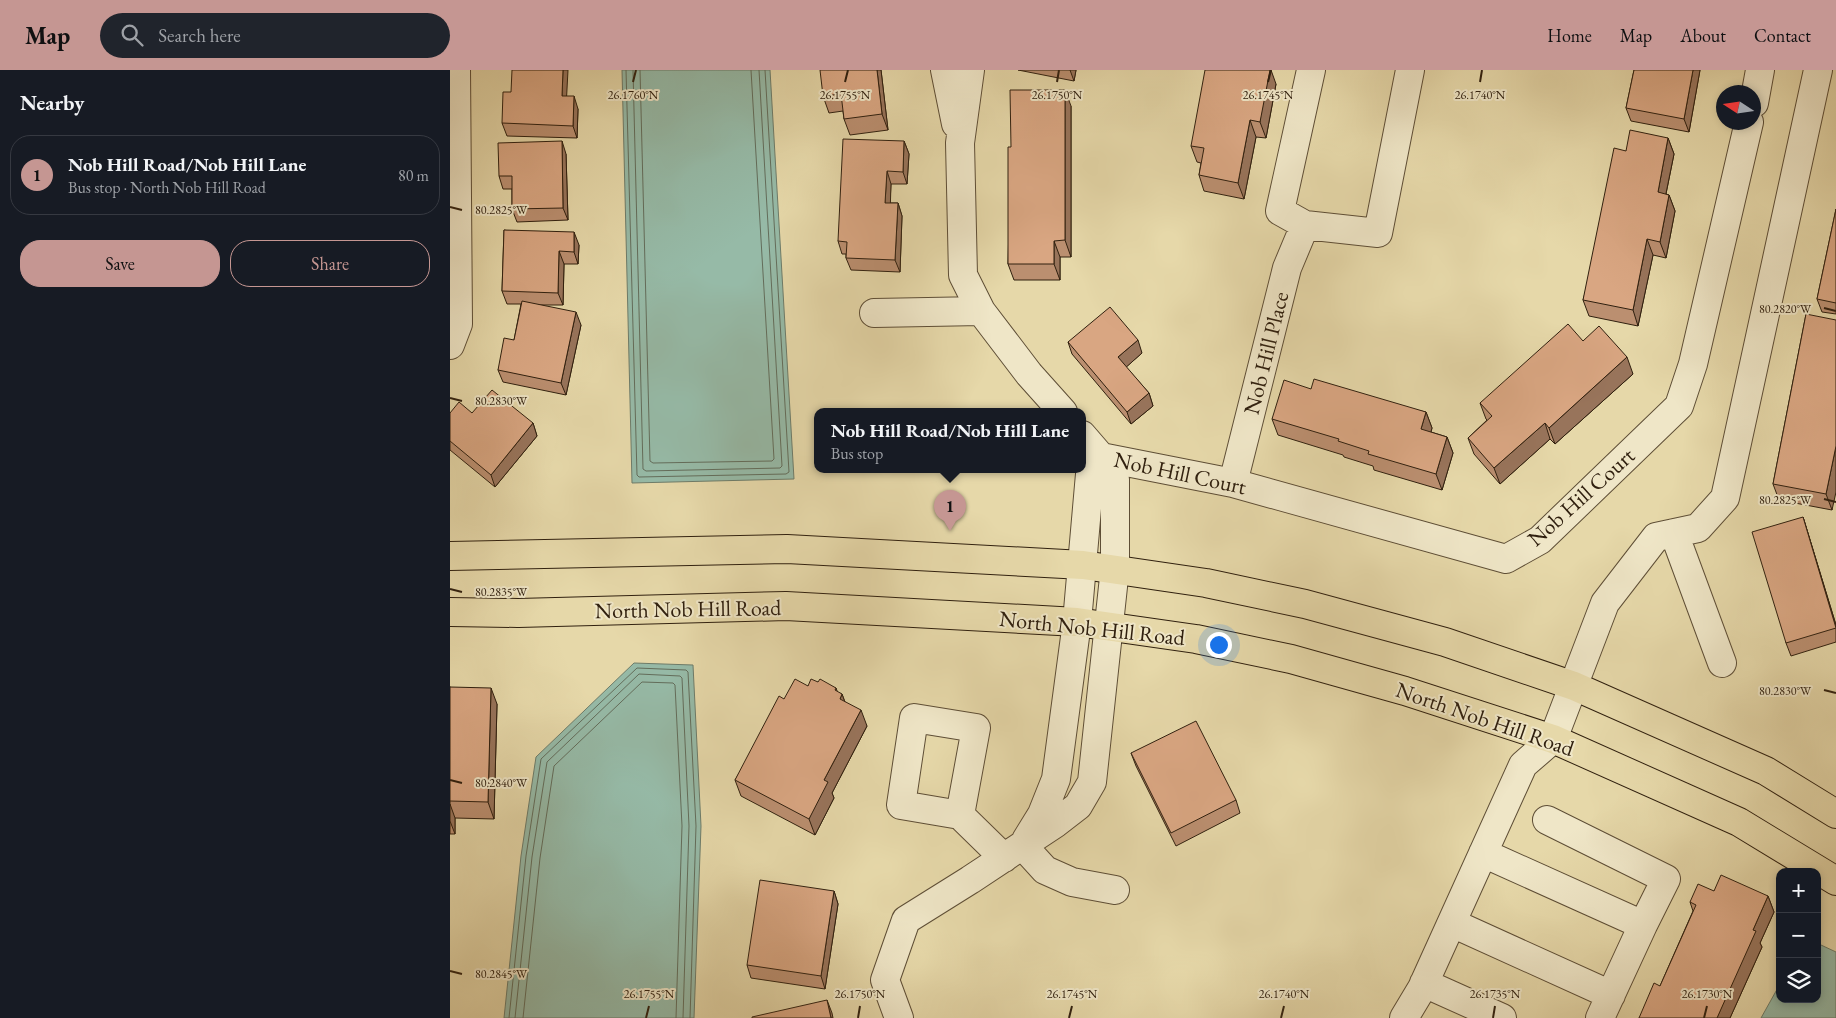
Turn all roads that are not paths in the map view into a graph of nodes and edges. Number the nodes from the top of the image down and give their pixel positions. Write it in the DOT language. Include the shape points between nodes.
graph roads {
  1 [pos="456,70"];
  2 [pos="944,70"];
  3 [pos="970,70"];
  4 [pos="1311,70"];
  5 [pos="1410,70"];
  6 [pos="1760,70"];
  7 [pos="1818,70"];
  8 [pos="1757,85"];
  9 [pos="1747,130"];
  10 [pos="960,143"];
  11 [pos="1305,224"];
  12 [pos="981,311"];
  13 [pos="874,313"];
  14 [pos="450,345"];
  15 [pos="1059,408"];
  16 [pos="1086,440"];
  17 [pos="1101,457"];
  18 [pos="1234,483"];
  19 [pos="1674,533"];
  20 [pos="450,556"];
  21 [pos="1083,565"];
  22 [pos="1115,568"];
  23 [pos="450,612"];
  24 [pos="1077,622"];
  25 [pos="1110,626"];
  26 [pos="1722,663"];
  27 [pos="1574,686"];
  28 [pos="1554,740"];
  29 [pos="1059,758"];
  30 [pos="1094,760"];
  31 [pos="1836,814"];
  32 [pos="960,815"];
  33 [pos="1547,820"];
  34 [pos="1013,852"];
  35 [pos="1483,853"];
  36 [pos="1836,881"];
  37 [pos="1115,890"];
  38 [pos="1452,922"];
  39 [pos="1643,925"];
  40 [pos="1424,983"];
  41 [pos="1606,1006"];
  42 [pos="898,1018"];
  43 [pos="1404,1018"];
  44 [pos="1502,1018"];
  1 -- 14 [label="street" via="458,324"];
  2 -- 10 [label="street"];
  3 -- 10 [label="street"];
  4 -- 11 [label="street" via="1280,211"];
  5 -- 11 [label="street" via="1378,233"];
  6 -- 8 [label="street"];
  7 -- 19 [label="street" via="1724,498 1698,528"];
  9 -- 18 [label="street, Nob Hill Court" via="1693,364 1679,406 1540,540 1506,559"];
  10 -- 12 [label="street" via="963,275"];
  11 -- 18 [label="street, Nob Hill Place" via="1287,268"];
  12 -- 13 [label="street"];
  12 -- 15 [label="street"];
  16 -- 17 [label="street"];
  17 -- 18 [label="street, Nob Hill Court"];
  17 -- 21 [label="street" via="1090,474"];
  17 -- 22 [label="street" via="1115,479"];
  19 -- 26 [label="street"];
  19 -- 27 [label="street" via="1656,537 1605,602"];
  20 -- 21 [label="main road" via="787,549"];
  21 -- 22 [label="main road"];
  21 -- 24 [label="street"];
  22 -- 25 [label="street"];
  22 -- 27 [label="main road" via="1305,604 1445,642"];
  23 -- 24 [label="main road, North Nob Hill Road" via="786,606"];
  24 -- 25 [label="main road, North Nob Hill Road"];
  24 -- 29 [label="street"];
  25 -- 28 [label="main road, North Nob Hill Road" via="1196,639 1291,659 1405,691"];
  25 -- 30 [label="street"];
  27 -- 28 [label="street"];
  27 -- 31 [label="main road" via="1766,771"];
  28 -- 35 [label="street" via="1523,765"];
  28 -- 36 [label="main road, North Nob Hill Road" via="1740,822"];
  29 -- 30 [label="street"];
  29 -- 34 [label="street" via="1056,779 1042,814"];
  30 -- 34 [label="street" via="1092,782 1078,806"];
  32 -- 34 [label="street"];
  33 -- 39 [label="street" via="1666,879"];
  34 -- 37 [label="street" via="1072,882"];
  34 -- 42 [label="street" via="906,920 885,980"];
  35 -- 38 [label="street"];
  35 -- 39 [label="street"];
  38 -- 40 [label="street"];
  38 -- 41 [label="street"];
  39 -- 41 [label="street"];
  40 -- 43 [label="street"];
  40 -- 44 [label="street"];
}
